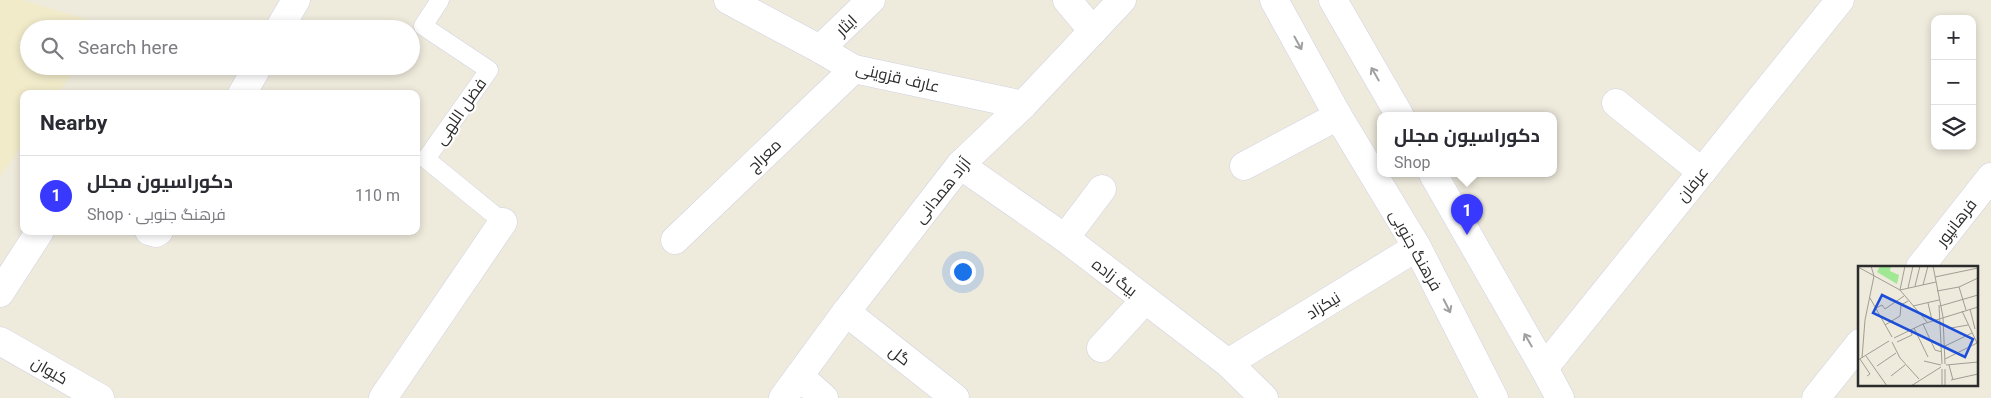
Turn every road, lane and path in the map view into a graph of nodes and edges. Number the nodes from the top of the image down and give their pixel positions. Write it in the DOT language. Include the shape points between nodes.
graph roads {
  1 [pos="296,0"];
  2 [pos="440,0"];
  3 [pos="728,0"];
  4 [pos="871,0"];
  5 [pos="1067,0"];
  6 [pos="1122,0"];
  7 [pos="1274,0"];
  8 [pos="1333,0"];
  9 [pos="1840,0"];
  10 [pos="284,20"];
  11 [pos="1093,31"];
  12 [pos="820,49"];
  13 [pos="854,69"];
  14 [pos="253,75"];
  15 [pos="244,90"];
  16 [pos="1616,103"];
  17 [pos="1023,105"];
  18 [pos="1398,112"];
  19 [pos="1338,116"];
  20 [pos="960,165"];
  21 [pos="1244,166"];
  22 [pos="1702,172"];
  23 [pos="1435,177"];
  24 [pos="1991,178"];
  25 [pos="1102,189"];
  26 [pos="503,222"];
  27 [pos="37,235"];
  28 [pos="1064,238"];
  29 [pos="675,240"];
  30 [pos="1417,247"];
  31 [pos="1921,266"];
  32 [pos="0,293"];
  33 [pos="1145,300"];
  34 [pos="846,312"];
  35 [pos="0,341"];
  36 [pos="1858,346"];
  37 [pos="1101,348"];
  38 [pos="1228,363"];
  39 [pos="1544,368"];
  40 [pos="799,376"];
  41 [pos="100,398"];
  42 [pos="383,398"];
  43 [pos="782,398"];
  44 [pos="824,398"];
  45 [pos="954,398"];
  46 [pos="1264,398"];
  47 [pos="1494,398"];
  48 [pos="1560,398"];
  49 [pos="1816,398"];
  1 -- 10 [label="street"];
  2 -- 26 [label="lane, فضل اللهی" via="423,26 489,70 426,159"];
  3 -- 12 [label="street, عارف قزوینی"];
  4 -- 12 [label="street, ایثار"];
  5 -- 11 [label="street"];
  6 -- 11 [label="street, آزاد همدانی"];
  7 -- 19 [label="street, فرهنگ جنوبی, one-way"];
  18 -- 8 [label="street, one-way"];
  9 -- 22 [label="street, عرفان"];
  11 -- 17 [label="street, آزاد همدانی"];
  12 -- 13 [label="street, عارف قزوینی"];
  13 -- 17 [label="street, عارف قزوینی"];
  13 -- 29 [label="street, معراج"];
  14 -- 15 [label="street"];
  16 -- 22 [label="street"];
  17 -- 20 [label="street, آزاد همدانی"];
  19 -- 21 [label="street"];
  19 -- 30 [label="street, فرهنگ جنوبی"];
  20 -- 28 [label="street, بیگ زاده"];
  20 -- 34 [label="street, آزاد همدانی"];
  22 -- 39 [label="street, عرفان"];
  39 -- 23 [label="street, one-way"];
  24 -- 31 [label="street, فرهانپور"];
  25 -- 28 [label="street"];
  26 -- 42 [label="street, فضل اللهی"];
  27 -- 32 [label="street"];
  28 -- 33 [label="street, بیگ زاده"];
  30 -- 38 [label="street, نیکزاد"];
  30 -- 47 [label="street, فرهنگ جنوبی, one-way"];
  33 -- 37 [label="street"];
  33 -- 38 [label="street, بیگ زاده"];
  34 -- 40 [label="street, آزاد همدانی"];
  34 -- 45 [label="street, گل"];
  35 -- 41 [label="street, کیوان"];
  36 -- 49 [label="street"];
  38 -- 46 [label="street, بیگ زاده"];
  39 -- 48 [label="street"];
  40 -- 43 [label="street, آزاد همدانی"];
  40 -- 44 [label="street"];
}
